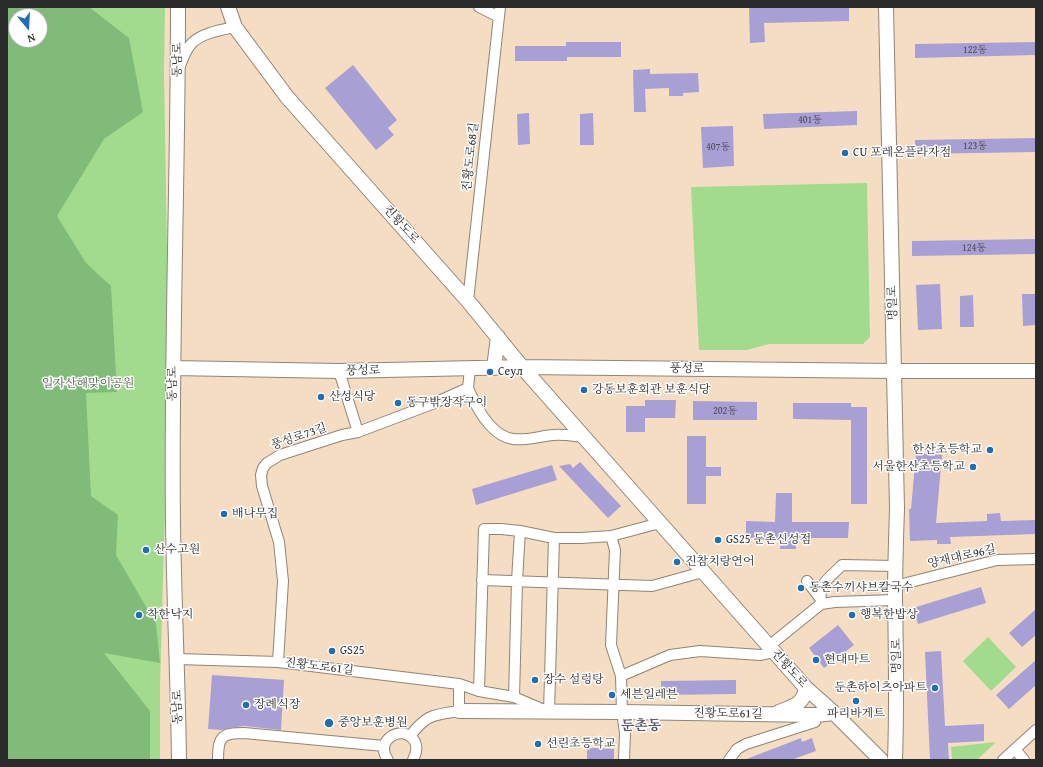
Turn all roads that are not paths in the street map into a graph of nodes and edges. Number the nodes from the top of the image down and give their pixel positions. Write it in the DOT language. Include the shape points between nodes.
graph roads {
  1 [pos="178,7"];
  2 [pos="228,7"];
  3 [pos="480,7"];
  4 [pos="886,7"];
  5 [pos="500,12"];
  6 [pos="235,27"];
  7 [pos="178,70"];
  8 [pos="468,301"];
  9 [pos="498,337"];
  10 [pos="522,367"];
  11 [pos="173,368"];
  12 [pos="494,368"];
  13 [pos="470,369"];
  14 [pos="1036,371"];
  15 [pos="339,372"];
  16 [pos="895,372"];
  17 [pos="468,388"];
  18 [pos="358,432"];
  19 [pos="584,436"];
  20 [pos="660,523"];
  21 [pos="520,530"];
  22 [pos="611,536"];
  23 [pos="554,538"];
  24 [pos="1036,559"];
  25 [pos="896,566"];
  26 [pos="703,572"];
  27 [pos="482,580"];
  28 [pos="517,581"];
  29 [pos="807,581"];
  30 [pos="553,582"];
  31 [pos="613,585"];
  32 [pos="895,593"];
  33 [pos="820,601"];
  34 [pos="772,649"];
  35 [pos="177,659"];
  36 [pos="278,662"];
  37 [pos="621,676"];
  38 [pos="459,684"];
  39 [pos="806,688"];
  40 [pos="479,690"];
  41 [pos="514,696"];
  42 [pos="459,711"];
  43 [pos="549,712"];
  44 [pos="622,712"];
  45 [pos="834,713"];
  46 [pos="772,715"];
  47 [pos="816,715"];
  48 [pos="1036,730"];
  49 [pos="410,736"];
  50 [pos="384,746"];
  51 [pos="1015,749"];
  52 [pos="179,760"];
  53 [pos="218,760"];
  54 [pos="388,760"];
  55 [pos="413,760"];
  56 [pos="624,760"];
  57 [pos="729,760"];
  58 [pos="881,760"];
  59 [pos="895,760"];
  60 [pos="1004,760"];
  61 [pos="1024,760"];
  1 -- 7 [label="main road, 동남로"];
  2 -- 6 [label="main road, 진황도로"];
  3 -- 5 [label="street, 진황도로68길"];
  4 -- 16 [label="main road, 명일로"];
  5 -- 8 [label="street, 진황도로68길"];
  6 -- 7 [label="street" via="216,30 192,43"];
  6 -- 8 [label="main road, 진황도로" via="287,97"];
  7 -- 11 [label="main road, 동남로"];
  8 -- 9 [label="main road, 진황도로"];
  9 -- 10 [label="main road, 진황도로"];
  9 -- 12 [label="main road"];
  10 -- 12 [label="main road, 풍성로"];
  10 -- 16 [label="main road, 풍성로"];
  10 -- 19 [label="main road, 진황도로"];
  11 -- 15 [label="main road, 풍성로"];
  11 -- 35 [label="main road, 동남로" via="173,522"];
  12 -- 13 [label="main road, 풍성로"];
  13 -- 15 [label="main road, 풍성로"];
  13 -- 17 [label="street"];
  14 -- 16 [label="main road, 풍성로"];
  15 -- 18 [label="street, 풍성로"];
  16 -- 25 [label="main road, 명일로"];
  17 -- 18 [label="street, 풍성로73길"];
  17 -- 19 [label="street" via="474,404 500,436 519,439 554,435"];
  18 -- 36 [label="street, 풍성로73길" via="280,455 263,468 262,486 279,542 283,581"];
  19 -- 20 [label="main road, 진황도로"];
  20 -- 22 [label="street"];
  20 -- 26 [label="main road, 진황도로"];
  21 -- 23 [label="street"];
  21 -- 27 [label="street" via="484,529"];
  21 -- 28 [label="street"];
  22 -- 23 [label="street"];
  22 -- 31 [label="street" via="615,550"];
  23 -- 30 [label="street"];
  24 -- 32 [label="street, 양재대로96길" via="997,560"];
  25 -- 32 [label="main road, 명일로"];
  25 -- 33 [label="street" via="842,566 822,585"];
  26 -- 31 [label="street" via="652,586"];
  26 -- 34 [label="main road, 진황도로"];
  27 -- 28 [label="street"];
  27 -- 40 [label="street"];
  28 -- 30 [label="street"];
  28 -- 41 [label="street"];
  29 -- 33 [label="street"];
  30 -- 31 [label="street"];
  30 -- 43 [label="street"];
  31 -- 37 [label="street" via="611,645"];
  32 -- 33 [label="street" via="835,602"];
  32 -- 59 [label="main road, 명일로"];
  33 -- 34 [label="street"];
  34 -- 37 [label="street" via="761,655 700,652 670,654"];
  34 -- 39 [label="main road, 진황도로"];
  35 -- 36 [label="street, 진황도로61길"];
  35 -- 52 [label="main road, 동남로"];
  36 -- 38 [label="street, 진황도로61길"];
  37 -- 44 [label="street"];
  38 -- 40 [label="street, 진황도로61길"];
  38 -- 42 [label="street"];
  39 -- 45 [label="main road, 진황도로"];
  39 -- 46 [label="main road" via="805,697 800,702"];
  40 -- 41 [label="street, 진황도로61길"];
  41 -- 43 [label="street, 진황도로61길"];
  42 -- 43 [label="main road, 진황도로61길"];
  42 -- 49 [label="street" via="426,718"];
  43 -- 44 [label="main road, 진황도로61길"];
  44 -- 46 [label="main road, 진황도로61길"];
  44 -- 56 [label="street" via="625,733"];
  45 -- 47 [label="main road, 진황도로61길"];
  45 -- 58 [label="main road, 진황도로"];
  46 -- 47 [label="main road, 진황도로61길"];
  47 -- 57 [label="street" via="815,722 746,744 737,749"];
  48 -- 51 [label="street"];
  49 -- 50 [label="street" via="395,734"];
  49 -- 55 [label="street" via="417,750"];
  50 -- 53 [label="street" via="231,733 220,739"];
  50 -- 54 [label="street"];
  51 -- 60 [label="street"];
  51 -- 61 [label="street"];
}
